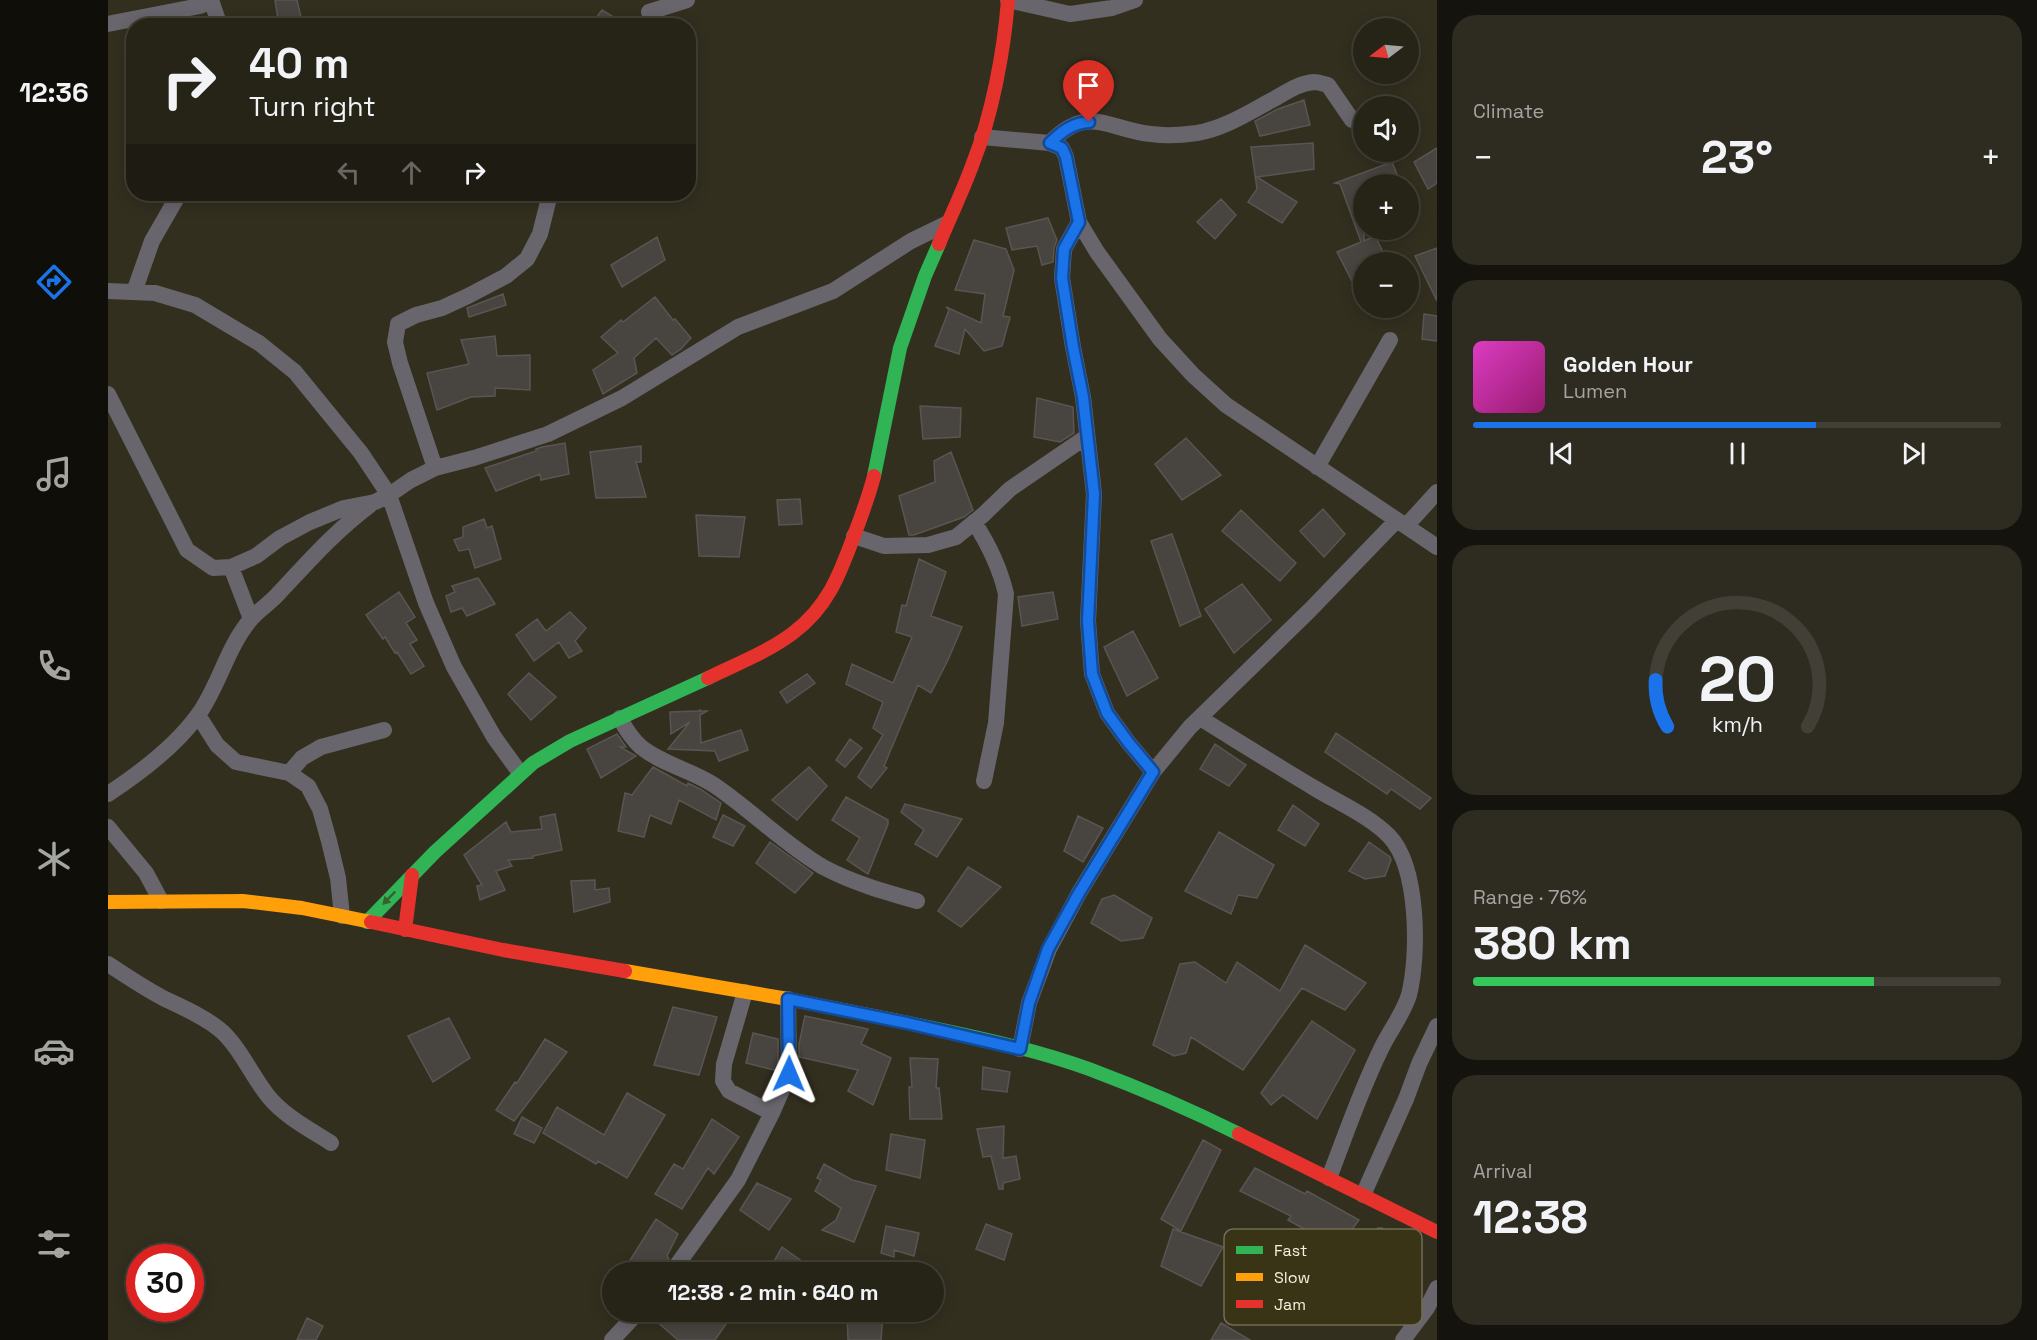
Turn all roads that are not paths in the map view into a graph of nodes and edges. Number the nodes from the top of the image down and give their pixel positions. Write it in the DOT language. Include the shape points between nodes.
graph roads {
  1 [pos="211,0"];
  2 [pos="687,0"];
  3 [pos="1008,0"];
  4 [pos="1135,0"];
  5 [pos="649,12"];
  6 [pos="139,18"];
  7 [pos="217,18"];
  8 [pos="126,20"];
  9 [pos="108,24"];
  10 [pos="1352,120"];
  11 [pos="982,137"];
  12 [pos="1050,143"];
  13 [pos="175,201"];
  14 [pos="548,201"];
  15 [pos="1079,222"];
  16 [pos="946,224"];
  17 [pos="108,291"];
  18 [pos="134,292"];
  19 [pos="1390,340"];
  20 [pos="108,394"];
  21 [pos="1086,437"];
  22 [pos="1317,467"];
  23 [pos="435,468"];
  24 [pos="1437,492"];
  25 [pos="382,498"];
  26 [pos="974,522"];
  27 [pos="1401,523"];
  28 [pos="854,536"];
  29 [pos="1437,547"];
  30 [pos="231,567"];
  31 [pos="251,619"];
  32 [pos="198,715"];
  33 [pos="620,718"];
  34 [pos="1200,718"];
  35 [pos="384,730"];
  36 [pos="1153,772"];
  37 [pos="289,773"];
  38 [pos="520,774"];
  39 [pos="984,781"];
  40 [pos="108,794"];
  41 [pos="108,826"];
  42 [pos="412,875"];
  43 [pos="161,901"];
  44 [pos="917,901"];
  45 [pos="108,902"];
  46 [pos="342,916"];
  47 [pos="367,922"];
  48 [pos="405,930"];
  49 [pos="108,964"];
  50 [pos="746,992"];
  51 [pos="788,999"];
  52 [pos="1437,1026"];
  53 [pos="1020,1049"];
  54 [pos="772,1113"];
  55 [pos="330,1143"];
  56 [pos="1329,1178"];
  57 [pos="1363,1195"];
  58 [pos="1437,1232"];
  59 [pos="679,1262"];
  60 [pos="1437,1288"];
  61 [pos="1422,1314"];
  62 [pos="629,1322"];
  63 [pos="1414,1325"];
  64 [pos="612,1340"];
  65 [pos="1402,1340"];
  1 -- 6 [label="street" via="200,6"];
  1 -- 7 [label="street"];
  2 -- 5 [label="street"];
  3 -- 4 [label="street" via="1070,14"];
  3 -- 11 [label="main road" via="1006,27"];
  8 -- 9 [label="street"];
  10 -- 12 [label="street" via="1328,85 1316,82 1298,86 1234,121 1197,133 1151,134 1101,121 1085,122 1059,133"];
  11 -- 12 [label="street"];
  11 -- 16 [label="main road"];
  12 -- 15 [label="street" via="1062,148 1066,157"];
  13 -- 18 [label="street" via="152,241"];
  14 -- 23 [label="street" via="540,234 527,260 468,296 398,324 395,342 400,363"];
  15 -- 21 [label="street" via="1064,249 1062,278 1083,397"];
  15 -- 22 [label="street" via="1160,339 1193,375 1226,405"];
  16 -- 23 [label="street" via="911,241 833,291 738,327 622,398 548,434"];
  16 -- 28 [label="main road" via="900,348 870,493"];
  17 -- 18 [label="street"];
  18 -- 25 [label="street" via="195,304 259,343 295,372 361,453"];
  19 -- 22 [label="street"];
  20 -- 30 [label="street" via="187,550 213,568"];
  21 -- 26 [label="street" via="1010,489"];
  21 -- 36 [label="street" via="1094,494 1088,621 1092,674 1107,713"];
  22 -- 27 [label="street"];
  23 -- 25 [label="street"];
  24 -- 27 [label="street"];
  25 -- 30 [label="street" via="310,522"];
  25 -- 31 [label="street" via="329,539"];
  25 -- 38 [label="street" via="454,667"];
  26 -- 28 [label="street" via="956,537 927,545 884,546"];
  26 -- 39 [label="street" via="1002,575 1006,594 996,723"];
  27 -- 29 [label="street"];
  27 -- 34 [label="street"];
  28 -- 33 [label="main road" via="838,579 819,610 793,633"];
  30 -- 31 [label="street"];
  31 -- 32 [label="street"];
  32 -- 37 [label="street" via="217,744 236,762"];
  32 -- 40 [label="street" via="140,772"];
  33 -- 38 [label="main road" via="570,741"];
  33 -- 44 [label="street" via="627,733 643,748 730,796 822,866 860,885"];
  34 -- 36 [label="street"];
  34 -- 56 [label="street" via="1364,817 1390,837 1405,864 1415,922 1409,995 1370,1073"];
  35 -- 37 [label="street" via="321,747 302,758"];
  36 -- 53 [label="street" via="1048,949 1029,1003"];
  37 -- 46 [label="street" via="308,786 320,809 338,878"];
  38 -- 42 [label="main road"];
  41 -- 43 [label="street" via="147,873"];
  42 -- 47 [label="main road, one-way"];
  42 -- 48 [label="main road"];
  43 -- 45 [label="main road"];
  43 -- 46 [label="main road" via="243,902"];
  46 -- 47 [label="main road"];
  47 -- 48 [label="main road"];
  48 -- 50 [label="main road"];
  49 -- 55 [label="street" via="222,1031 270,1099"];
  50 -- 51 [label="main road"];
  50 -- 54 [label="street" via="724,1064 723,1081 729,1091"];
  51 -- 53 [label="main road"];
  51 -- 54 [label="street" via="789,1074"];
  52 -- 57 [label="street"];
  53 -- 56 [label="main road" via="1088,1069 1201,1115"];
  54 -- 59 [label="street" via="738,1179"];
  56 -- 57 [label="main road"];
  57 -- 58 [label="main road"];
  60 -- 61 [label="street"];
  62 -- 64 [label="street"];
  63 -- 65 [label="street"];
}
